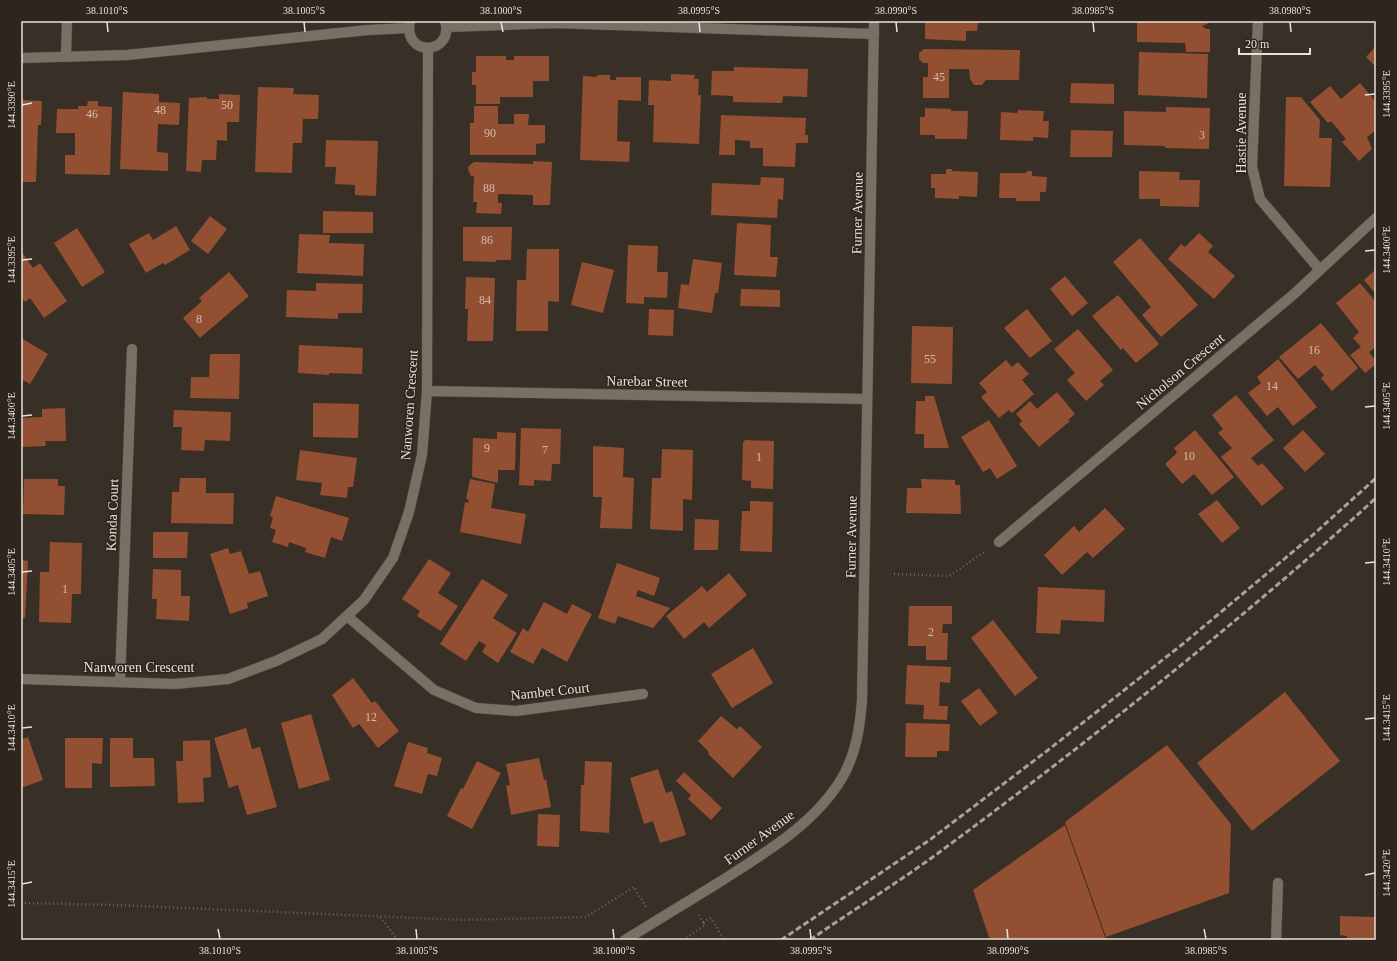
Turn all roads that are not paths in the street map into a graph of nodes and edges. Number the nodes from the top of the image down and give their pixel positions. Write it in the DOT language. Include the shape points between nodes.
graph roads {
  1 [pos="67,21"];
  2 [pos="874,21"];
  3 [pos="1258,21"];
  4 [pos="556,22"];
  5 [pos="409,24"];
  6 [pos="446,24"];
  7 [pos="874,34"];
  8 [pos="428,48"];
  9 [pos="66,56"];
  10 [pos="21,58"];
  11 [pos="1376,218"];
  12 [pos="1320,270"];
  13 [pos="132,349"];
  14 [pos="427,391"];
  15 [pos="867,399"];
  16 [pos="999,542"];
  17 [pos="347,616"];
  18 [pos="21,679"];
  19 [pos="120,682"];
  20 [pos="643,694"];
  21 [pos="1278,884"];
  22 [pos="626,940"];
  23 [pos="1276,940"];
  1 -- 9 [label="street"];
  2 -- 7 [label="street, Furner Avenue"];
  3 -- 12 [label="street, Hastie Avenue" via="1252,167 1260,199"];
  4 -- 6 [label="street"];
  4 -- 7 [label="street"];
  5 -- 8 [label="street" via="410,36 414,42 420,47"];
  5 -- 9 [label="street" via="127,55"];
  6 -- 8 [label="street" via="446,35 442,41"];
  7 -- 15 [label="street, Furner Avenue"];
  8 -- 14 [label="street, Nanworen Crescent"];
  9 -- 10 [label="street"];
  11 -- 12 [label="street, Nicholson Crescent"];
  12 -- 16 [label="street, Nicholson Crescent"];
  13 -- 19 [label="street, Konda Court"];
  14 -- 15 [label="street, Narebar Street"];
  14 -- 17 [label="street, Nanworen Crescent" via="422,455 409,512 393,558 364,600"];
  15 -- 22 [label="street, Furner Avenue" via="861,706 857,740 847,766 836,787 821,806 796,830 755,860"];
  17 -- 19 [label="street, Nanworen Crescent" via="322,639 276,662 228,679 174,684"];
  17 -- 20 [label="street, Nambet Court" via="434,690 476,708 516,711"];
  18 -- 19 [label="street, Nanworen Crescent"];
  21 -- 23 [label="street"];
}
